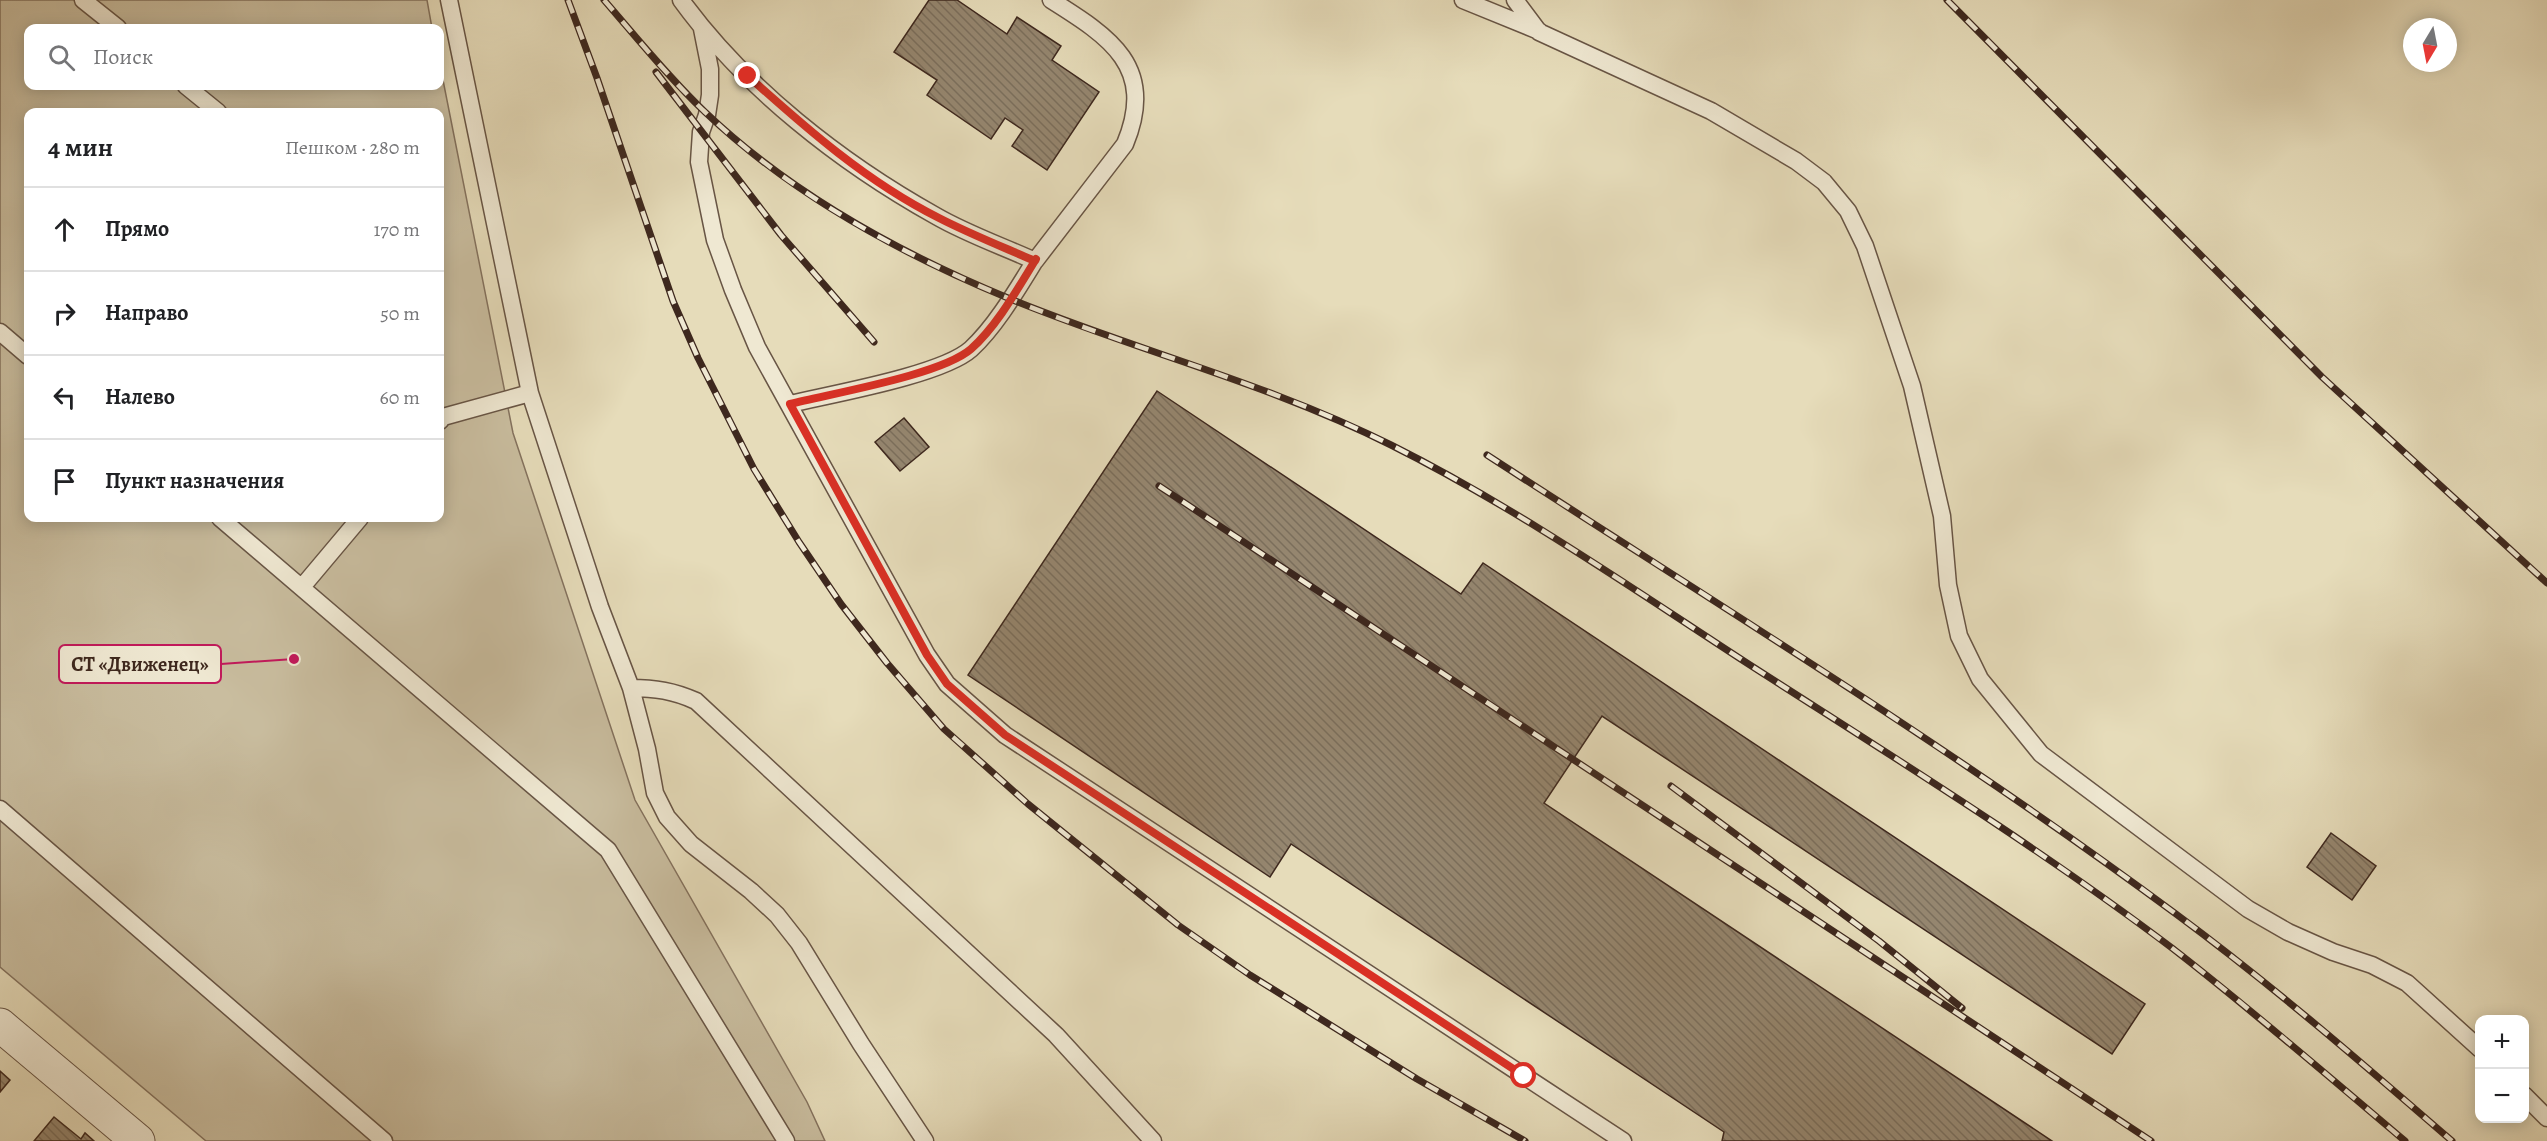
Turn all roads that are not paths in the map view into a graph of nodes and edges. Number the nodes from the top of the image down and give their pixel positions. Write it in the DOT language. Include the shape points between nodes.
graph roads {
  1 [pos="83,0"];
  2 [pos="449,0"];
  3 [pos="681,0"];
  4 [pos="1051,0"];
  5 [pos="1463,0"];
  6 [pos="1515,0"];
  7 [pos="113,24"];
  8 [pos="702,29"];
  9 [pos="1539,32"];
  10 [pos="191,90"];
  11 [pos="213,108"];
  12 [pos="1036,259"];
  13 [pos="0,332"];
  14 [pos="24,353"];
  15 [pos="530,393"];
  16 [pos="790,404"];
  17 [pos="444,417"];
  18 [pos="225,522"];
  19 [pos="357,522"];
  20 [pos="302,587"];
  21 [pos="631,688"];
  22 [pos="0,809"];
  23 [pos="0,1025"];
  24 [pos="2475,1044"];
  25 [pos="2529,1100"];
  26 [pos="2547,1118"];
  27 [pos="138,1141"];
  28 [pos="384,1141"];
  29 [pos="786,1141"];
  30 [pos="925,1141"];
  31 [pos="1153,1141"];
  32 [pos="1623,1141"];
  1 -- 7 [label="lane"];
  2 -- 15 [label="lane"];
  3 -- 8 [label="lane"];
  4 -- 12 [label="lane" via="1108,40 1131,71 1137,99 1134,122 1125,144"];
  5 -- 9 [label="lane"];
  6 -- 9 [label="lane"];
  8 -- 12 [label="lane" via="817,137 869,176 938,218"];
  8 -- 16 [label="lane" via="710,69 710,95 699,162 708,210 732,290 757,347"];
  9 -- 24 [label="lane" via="1711,111 1759,138 1824,182 1848,211 1869,257 1912,386 1942,516 1948,585 1959,636 1980,679 2041,754 2248,909 2288,932 2407,983"];
  10 -- 11 [label="lane"];
  12 -- 16 [label="lane" via="970,349 945,364"];
  13 -- 14 [label="lane"];
  15 -- 17 [label="lane"];
  15 -- 21 [label="lane" via="600,607"];
  16 -- 32 [label="lane" via="927,655 947,684 973,708 1005,735"];
  18 -- 20 [label="lane"];
  19 -- 20 [label="lane"];
  20 -- 29 [label="lane" via="608,850"];
  21 -- 30 [label="lane" via="655,793 667,817 690,844 777,915 799,943"];
  21 -- 31 [label="lane" via="654,688 696,701 1056,1035"];
  22 -- 28 [label="lane"];
  23 -- 27 [label="street"];
  25 -- 26 [label="lane"];
}
